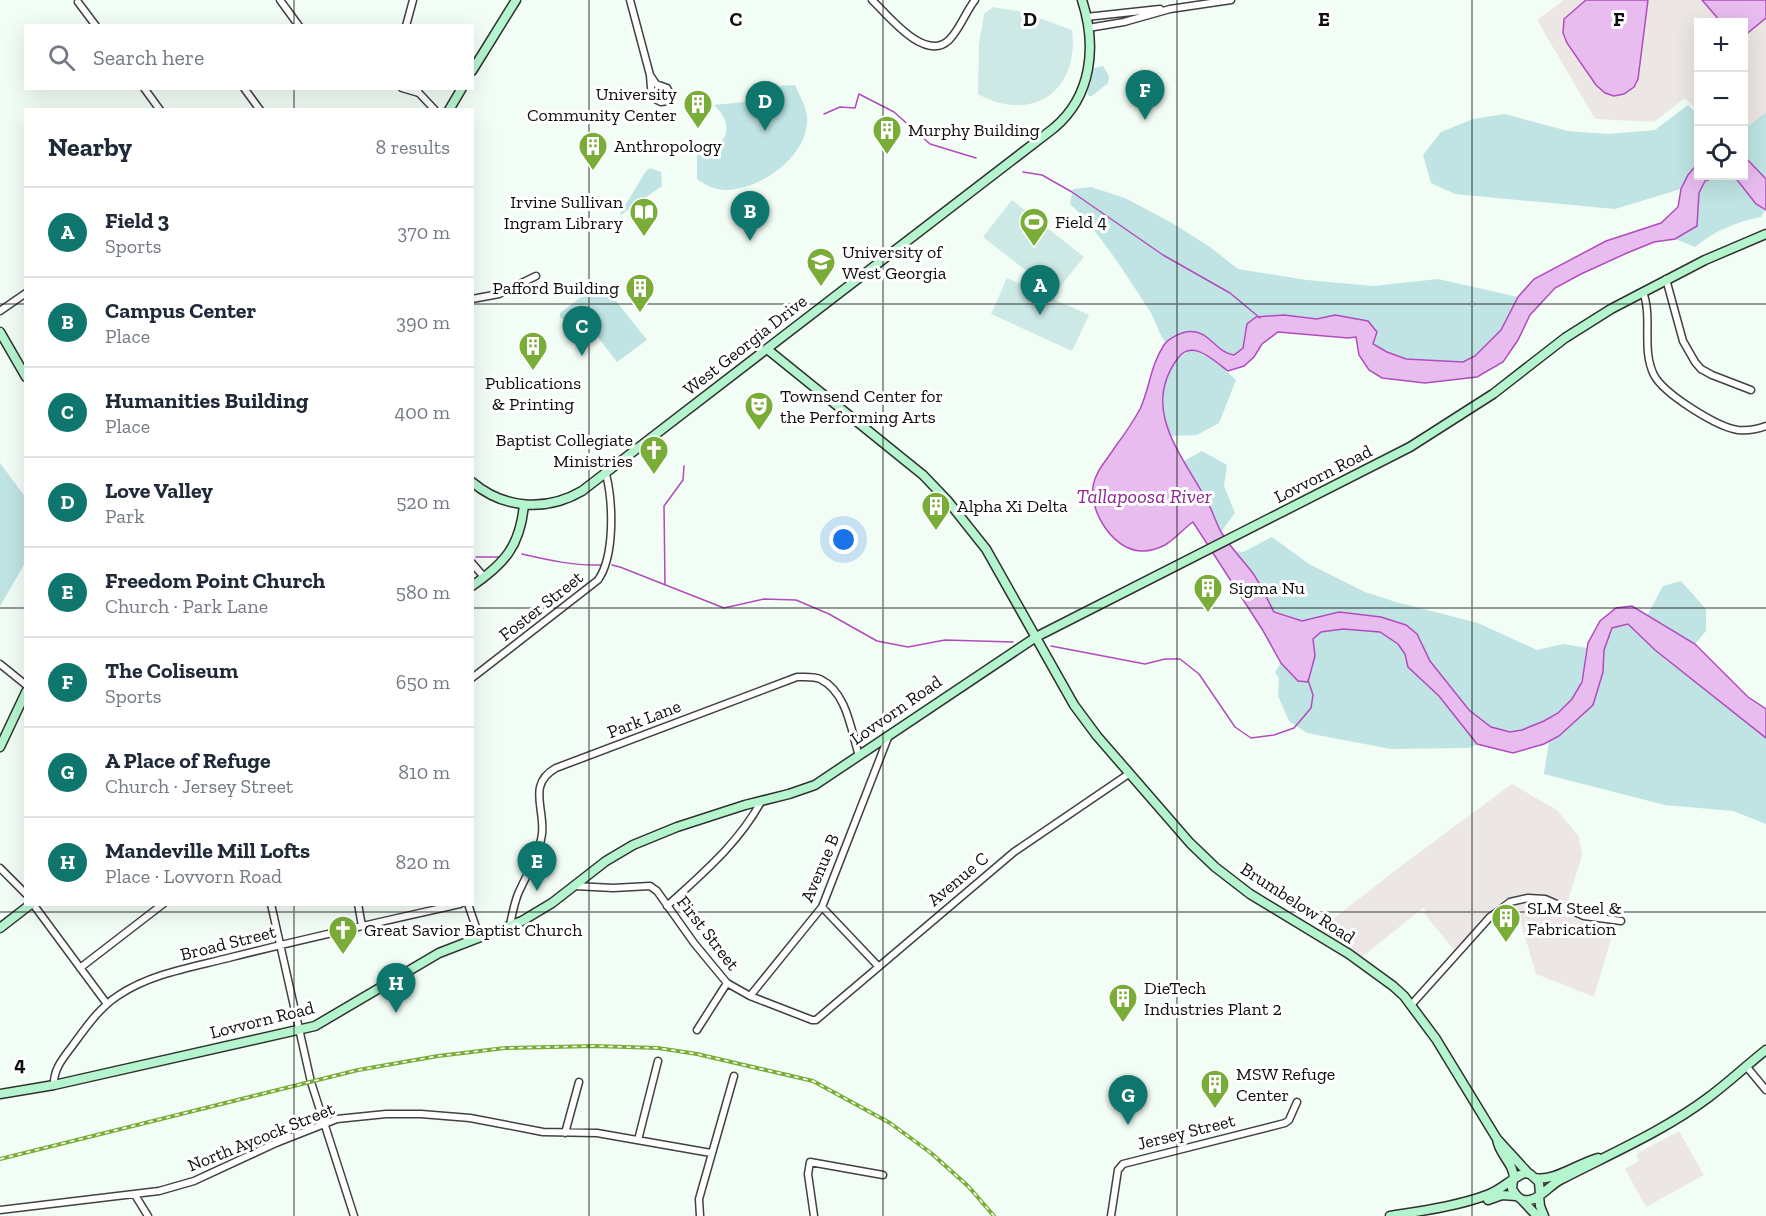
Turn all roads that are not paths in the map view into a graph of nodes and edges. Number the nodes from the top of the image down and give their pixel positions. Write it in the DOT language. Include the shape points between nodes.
graph roads {
  1 [pos="280,0"];
  2 [pos="413,0"];
  3 [pos="516,0"];
  4 [pos="630,0"];
  5 [pos="975,0"];
  6 [pos="1082,0"];
  7 [pos="1231,0"];
  8 [pos="874,1"];
  9 [pos="78,2"];
  10 [pos="1170,9"];
  11 [pos="1086,17"];
  12 [pos="94,24"];
  13 [pos="298,24"];
  14 [pos="407,24"];
  15 [pos="1088,28"];
  16 [pos="474,69"];
  17 [pos="650,75"];
  18 [pos="145,90"];
  19 [pos="245,90"];
  20 [pos="461,90"];
  21 [pos="418,91"];
  22 [pos="159,108"];
  23 [pos="259,108"];
  24 [pos="433,108"];
  25 [pos="450,108"];
  26 [pos="1766,234"];
  27 [pos="536,276"];
  28 [pos="1666,279"];
  29 [pos="1643,292"];
  30 [pos="24,294"];
  31 [pos="474,299"];
  32 [pos="0,311"];
  33 [pos="0,332"];
  34 [pos="767,349"];
  35 [pos="24,374"];
  36 [pos="1750,390"];
  37 [pos="1766,426"];
  38 [pos="606,474"];
  39 [pos="474,484"];
  40 [pos="524,505"];
  41 [pos="474,565"];
  42 [pos="484,577"];
  43 [pos="474,584"];
  44 [pos="1036,637"];
  45 [pos="0,664"];
  46 [pos="474,676"];
  47 [pos="24,683"];
  48 [pos="24,696"];
  49 [pos="890,735"];
  50 [pos="0,747"];
  51 [pos="859,756"];
  52 [pos="1130,773"];
  53 [pos="762,800"];
  54 [pos="0,868"];
  55 [pos="575,886"];
  56 [pos="24,892"];
  57 [pos="29,906"];
  58 [pos="34,906"];
  59 [pos="160,906"];
  60 [pos="271,906"];
  61 [pos="358,906"];
  62 [pos="451,906"];
  63 [pos="469,906"];
  64 [pos="667,906"];
  65 [pos="822,907"];
  66 [pos="1621,921"];
  67 [pos="510,925"];
  68 [pos="362,926"];
  69 [pos="0,928"];
  70 [pos="479,936"];
  71 [pos="280,945"];
  72 [pos="878,966"];
  73 [pos="80,968"];
  74 [pos="727,983"];
  75 [pos="750,996"];
  76 [pos="107,1004"];
  77 [pos="1412,1004"];
  78 [pos="816,1020"];
  79 [pos="697,1030"];
  80 [pos="299,1031"];
  81 [pos="1766,1050"];
  82 [pos="658,1061"];
  83 [pos="1746,1066"];
  84 [pos="734,1076"];
  85 [pos="579,1082"];
  86 [pos="54,1085"];
  87 [pos="1766,1090"];
  88 [pos="0,1094"];
  89 [pos="1297,1102"];
  90 [pos="324,1124"];
  91 [pos="565,1133"];
  92 [pos="1497,1139"];
  93 [pos="638,1140"];
  94 [pos="711,1153"];
  95 [pos="1610,1154"];
  96 [pos="883,1175"];
  97 [pos="1533,1176"];
  98 [pos="1513,1180"];
  99 [pos="1540,1195"];
  100 [pos="135,1196"];
  101 [pos="1519,1198"];
  102 [pos="0,1210"];
  103 [pos="1419,1212"];
  104 [pos="148,1216"];
  105 [pos="354,1216"];
  106 [pos="700,1216"];
  107 [pos="814,1216"];
  108 [pos="1111,1216"];
  109 [pos="1394,1216"];
  110 [pos="1537,1216"];
  111 [pos="1544,1216"];
  1 -- 13 [label="street"];
  2 -- 14 [label="street"];
  3 -- 16 [label="street"];
  4 -- 17 [label="street"];
  5 -- 8 [label="street" via="950,39 933,47 903,31"];
  6 -- 11 [label="street, West Georgia Drive"];
  7 -- 10 [label="street"];
  9 -- 12 [label="street"];
  10 -- 11 [label="street"];
  10 -- 15 [label="street"];
  11 -- 15 [label="street, West Georgia Drive"];
  15 -- 34 [label="street, West Georgia Drive" via="1090,61 1086,82 1063,120"];
  17 -- 17 [label="street" via="657,100 668,101 668,88 656,84"];
  18 -- 22 [label="street"];
  19 -- 23 [label="street"];
  20 -- 25 [label="street"];
  21 -- 24 [label="street"];
  26 -- 28 [label="street, Lovvorn Road"];
  27 -- 31 [label="street" via="499,294"];
  28 -- 29 [label="street, Lovvorn Road"];
  28 -- 36 [label="street" via="1687,352 1701,369"];
  29 -- 37 [label="street" via="1648,352 1653,374 1665,389 1738,430"];
  29 -- 44 [label="street, Lovvorn Road" via="1565,338 1492,394 1410,447"];
  30 -- 32 [label="street"];
  33 -- 35 [label="street"];
  34 -- 38 [label="street, West Georgia Drive"];
  34 -- 44 [label="street, Brumbelow Road" via="947,500 986,549"];
  38 -- 40 [label="street, West Georgia Drive" via="565,500"];
  38 -- 46 [label="street, Foster Street" via="610,526 605,571"];
  39 -- 40 [label="street, West Georgia Drive" via="503,501"];
  40 -- 42 [label="street" via="513,547"];
  41 -- 42 [label="street"];
  42 -- 43 [label="street"];
  44 -- 49 [label="street, Lovvorn Road"];
  44 -- 52 [label="street, Brumbelow Road" via="1074,705"];
  45 -- 47 [label="street"];
  48 -- 50 [label="street"];
  49 -- 51 [label="street, Lovvorn Road"];
  49 -- 65 [label="street, Avenue B"];
  51 -- 53 [label="street, Lovvorn Road" via="815,785"];
  51 -- 67 [label="street, Park Lane" via="840,695 818,678 797,677 556,768 540,781 542,834 518,893"];
  52 -- 72 [label="street, Avenue C" via="1014,852"];
  52 -- 77 [label="street, Brumbelow Road" via="1190,843 1230,880 1356,959"];
  53 -- 55 [label="street, Lovvorn Road" via="633,845"];
  53 -- 64 [label="street" via="752,820 727,851"];
  54 -- 56 [label="street"];
  55 -- 64 [label="street, First Street" via="650,886"];
  55 -- 67 [label="street, Lovvorn Road"];
  57 -- 69 [label="street"];
  58 -- 73 [label="street"];
  59 -- 73 [label="street"];
  60 -- 71 [label="street"];
  61 -- 68 [label="street"];
  62 -- 68 [label="street, Broad Street"];
  63 -- 70 [label="street"];
  64 -- 74 [label="street, First Street"];
  65 -- 72 [label="street"];
  65 -- 75 [label="street, Avenue B"];
  66 -- 77 [label="street" via="1584,916 1545,899 1528,897 1510,902 1490,916"];
  67 -- 70 [label="street, Lovvorn Road"];
  68 -- 71 [label="street, Broad Street"];
  70 -- 80 [label="street, Lovvorn Road" via="422,962 325,1022"];
  71 -- 76 [label="street, Broad Street" via="147,980"];
  71 -- 80 [label="street"];
  72 -- 78 [label="street, Avenue C"];
  73 -- 76 [label="street"];
  74 -- 75 [label="street, First Street"];
  74 -- 79 [label="street"];
  75 -- 78 [label="street, First Street"];
  76 -- 86 [label="street, Broad Street" via="61,1061"];
  77 -- 92 [label="street, Brumbelow Road"];
  80 -- 86 [label="street, Lovvorn Road"];
  80 -- 90 [label="street"];
  81 -- 83 [label="street"];
  82 -- 93 [label="street"];
  83 -- 87 [label="street"];
  83 -- 95 [label="street" via="1674,1119"];
  84 -- 94 [label="street"];
  85 -- 91 [label="street"];
  86 -- 88 [label="street, Lovvorn Road"];
  89 -- 108 [label="street, Jersey Street" via="1285,1123 1122,1164"];
  90 -- 91 [label="street, North Aycock Street" via="345,1117 422,1114"];
  90 -- 100 [label="street, North Aycock Street" via="194,1181"];
  90 -- 105 [label="street"];
  91 -- 93 [label="street, North Aycock Street" via="597,1133"];
  92 -- 97 [label="street, Brumbelow Road"];
  92 -- 98 [label="street, Brumbelow Road" via="1500,1151 1513,1168"];
  93 -- 94 [label="street, North Aycock Street"];
  94 -- 106 [label="street" via="699,1199"];
  95 -- 97 [label="street" via="1551,1178"];
  95 -- 99 [label="street"];
  96 -- 107 [label="street" via="810,1162"];
  97 -- 98 [label="street" via="1524,1173"];
  97 -- 99 [label="street" via="1541,1185"];
  98 -- 101 [label="street" via="1512,1189"];
  98 -- 103 [label="street" via="1482,1197"];
  99 -- 101 [label="street" via="1532,1200"];
  99 -- 111 [label="street" via="1539,1206"];
  100 -- 102 [label="street, North Aycock Street"];
  100 -- 104 [label="street"];
  101 -- 103 [label="street" via="1502,1196 1466,1207"];
  101 -- 110 [label="street"];
  103 -- 109 [label="street"];
}
